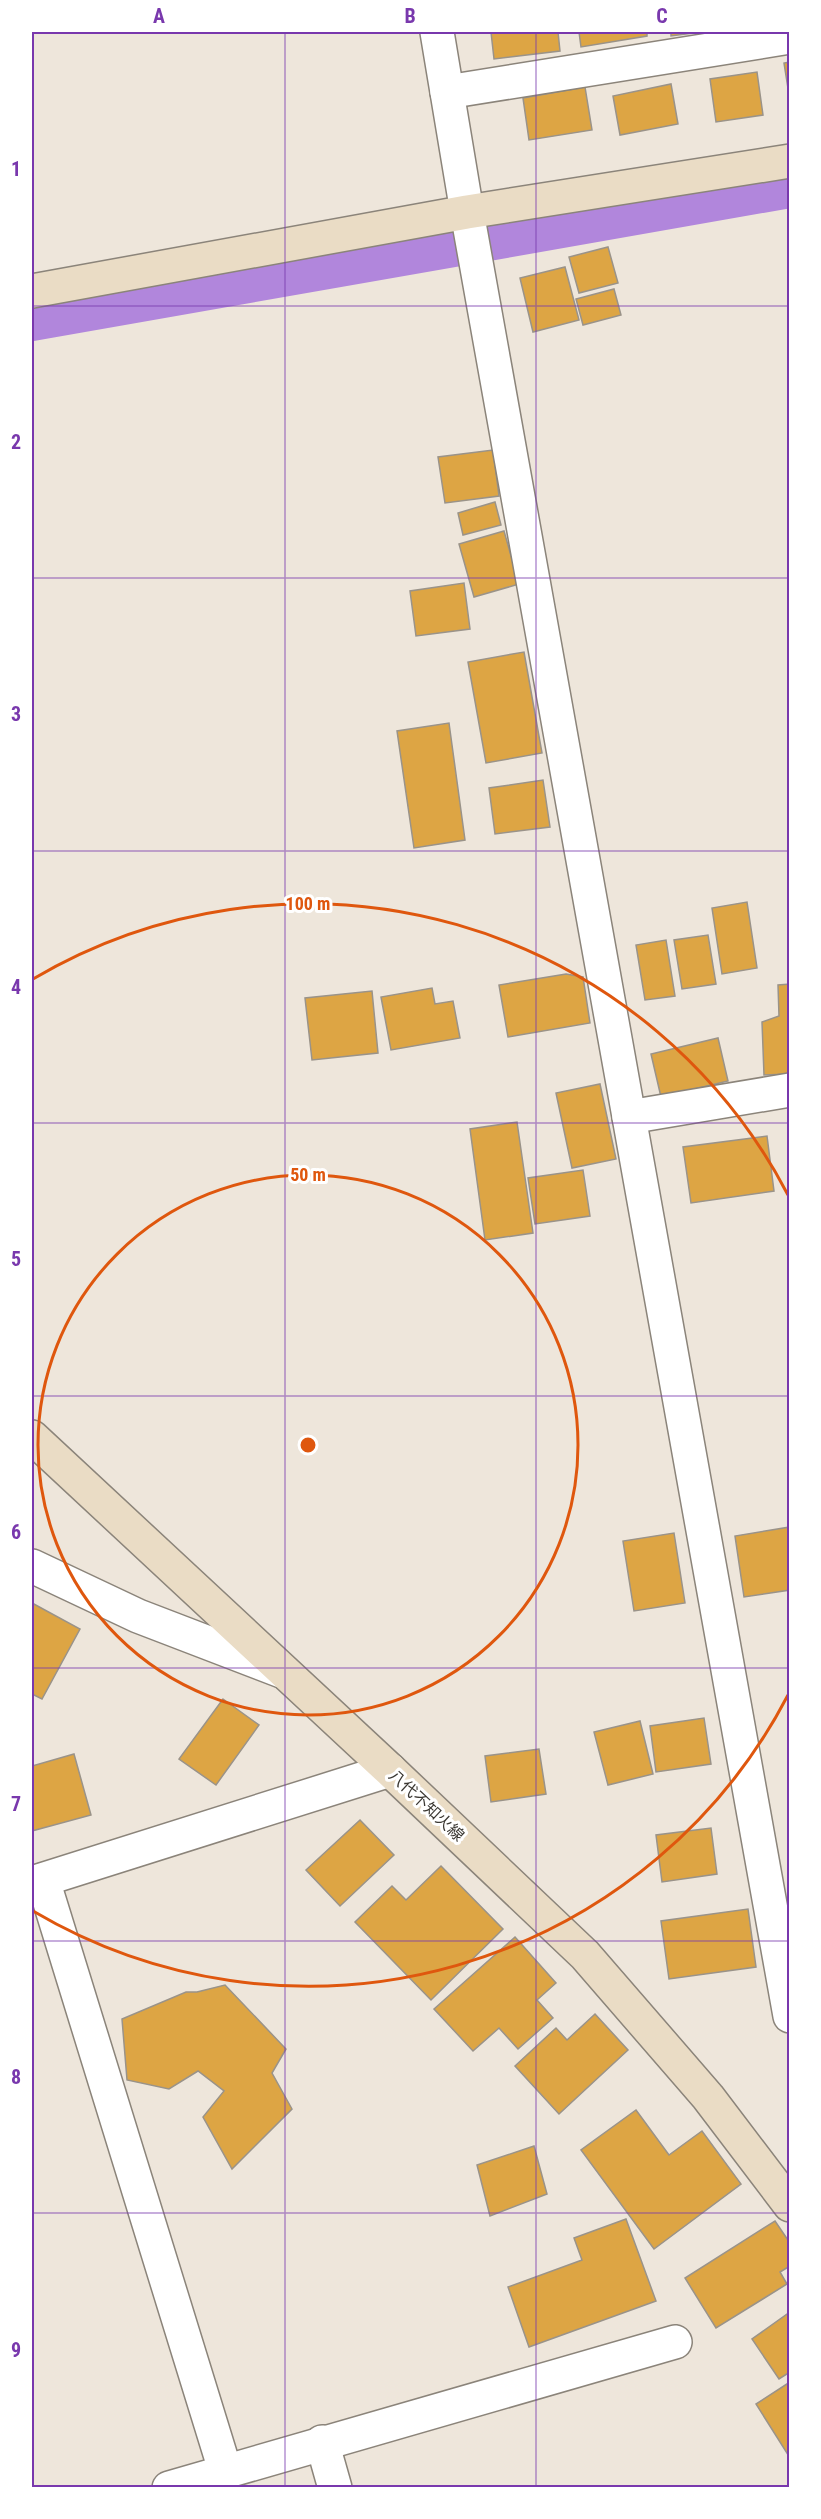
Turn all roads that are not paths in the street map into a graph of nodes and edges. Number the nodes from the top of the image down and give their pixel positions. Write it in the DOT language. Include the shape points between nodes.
graph roads {
  1 [pos="437,32"];
  2 [pos="789,37"];
  3 [pos="447,92"];
  4 [pos="789,161"];
  5 [pos="467,212"];
  6 [pos="32,291"];
  7 [pos="789,1090"];
  8 [pos="629,1117"];
  9 [pos="32,1437"];
  10 [pos="32,1566"];
  11 [pos="284,1672"];
  12 [pos="390,1770"];
  13 [pos="37,1881"];
  14 [pos="789,2016"];
  15 [pos="789,2205"];
  16 [pos="675,2342"];
  17 [pos="322,2442"];
  18 [pos="225,2470"];
  19 [pos="169,2487"];
  20 [pos="335,2487"];
  1 -- 3 [label="street"];
  2 -- 3 [label="street"];
  3 -- 5 [label="street"];
  4 -- 5 [label="main road"];
  5 -- 6 [label="main road"];
  5 -- 8 [label="street"];
  7 -- 8 [label="street"];
  8 -- 14 [label="street"];
  9 -- 11 [label="main road, 八代不知火線"];
  10 -- 11 [label="street" via="138,1617"];
  11 -- 12 [label="main road, 八代不知火線"];
  12 -- 13 [label="street"];
  12 -- 15 [label="main road, 八代不知火線" via="585,1955 708,2097"];
  13 -- 18 [label="street"];
  16 -- 17 [label="street"];
  17 -- 18 [label="street"];
  17 -- 20 [label="street"];
  18 -- 19 [label="street"];
}
